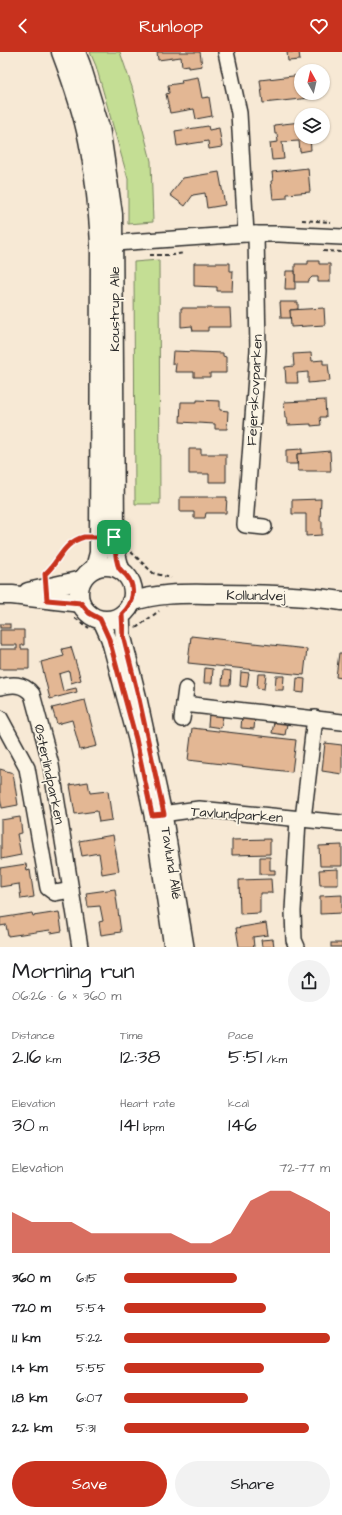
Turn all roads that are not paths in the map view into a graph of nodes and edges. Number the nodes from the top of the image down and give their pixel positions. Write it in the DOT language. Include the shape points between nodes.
graph roads {
  1 [pos="61,52"];
  2 [pos="76,52"];
  3 [pos="226,52"];
  4 [pos="251,234"];
  5 [pos="342,237"];
  6 [pos="107,244"];
  7 [pos="264,527"];
  8 [pos="95,568"];
  9 [pos="125,576"];
  10 [pos="82,580"];
  11 [pos="172,586"];
  12 [pos="6,595"];
  13 [pos="342,601"];
  14 [pos="126,608"];
  15 [pos="77,610"];
  16 [pos="95,624"];
  17 [pos="0,687"];
  18 [pos="186,689"];
  19 [pos="184,704"];
  20 [pos="0,718"];
  21 [pos="315,718"];
  22 [pos="182,719"];
  23 [pos="342,722"];
  24 [pos="158,814"];
  25 [pos="301,819"];
  26 [pos="342,823"];
  27 [pos="71,890"];
  28 [pos="80,947"];
  29 [pos="172,947"];
  30 [pos="186,947"];
  31 [pos="296,947"];
  1 -- 6 [label="street, Koustrup Alle" via="74,87 88,140 98,208"];
  2 -- 6 [label="street, Koustrup Alle" via="100,127 113,214"];
  3 -- 4 [label="street, Fejerskovparken" via="239,113"];
  4 -- 5 [label="street"];
  4 -- 6 [label="street"];
  4 -- 7 [label="street, Fejerskovparken" via="258,350 245,525"];
  6 -- 8 [label="street, Koustrup Alle" via="99,553"];
  6 -- 9 [label="street, Koustrup Alle" via="114,537 116,554"];
  8 -- 9 [label="street" via="107,566"];
  8 -- 10 [label="street"];
  9 -- 11 [label="street, Kollundvej" via="145,588"];
  9 -- 14 [label="street" via="133,592"];
  10 -- 12 [label="street" via="47,589"];
  10 -- 15 [label="street"];
  11 -- 13 [label="street, Kollundvej"];
  11 -- 14 [label="street, Kollundvej"];
  12 -- 15 [label="street"];
  14 -- 16 [label="street" via="115,618"];
  14 -- 24 [label="street, Tavlund Allé" via="123,635 139,699"];
  15 -- 16 [label="street" via="89,613"];
  16 -- 24 [label="street, Tavlund Allé" via="109,639"];
  17 -- 27 [label="street, Østerlindparken" via="21,685 32,694 51,765"];
  18 -- 19 [label="street"];
  19 -- 21 [label="street"];
  19 -- 22 [label="street"];
  20 -- 27 [label="street, Østerlindparken" via="27,768 48,888 55,893"];
  21 -- 23 [label="street"];
  21 -- 25 [label="street, Tavlundparken"];
  24 -- 25 [label="street, Tavlundparken" via="199,809"];
  24 -- 29 [label="street, Tavlund Allé"];
  24 -- 30 [label="street, Tavlund Allé"];
  25 -- 26 [label="street, Tavlundparken"];
  25 -- 31 [label="street, Tavlundparken" via="293,911"];
  27 -- 28 [label="street, Østerlindparken"];
}
